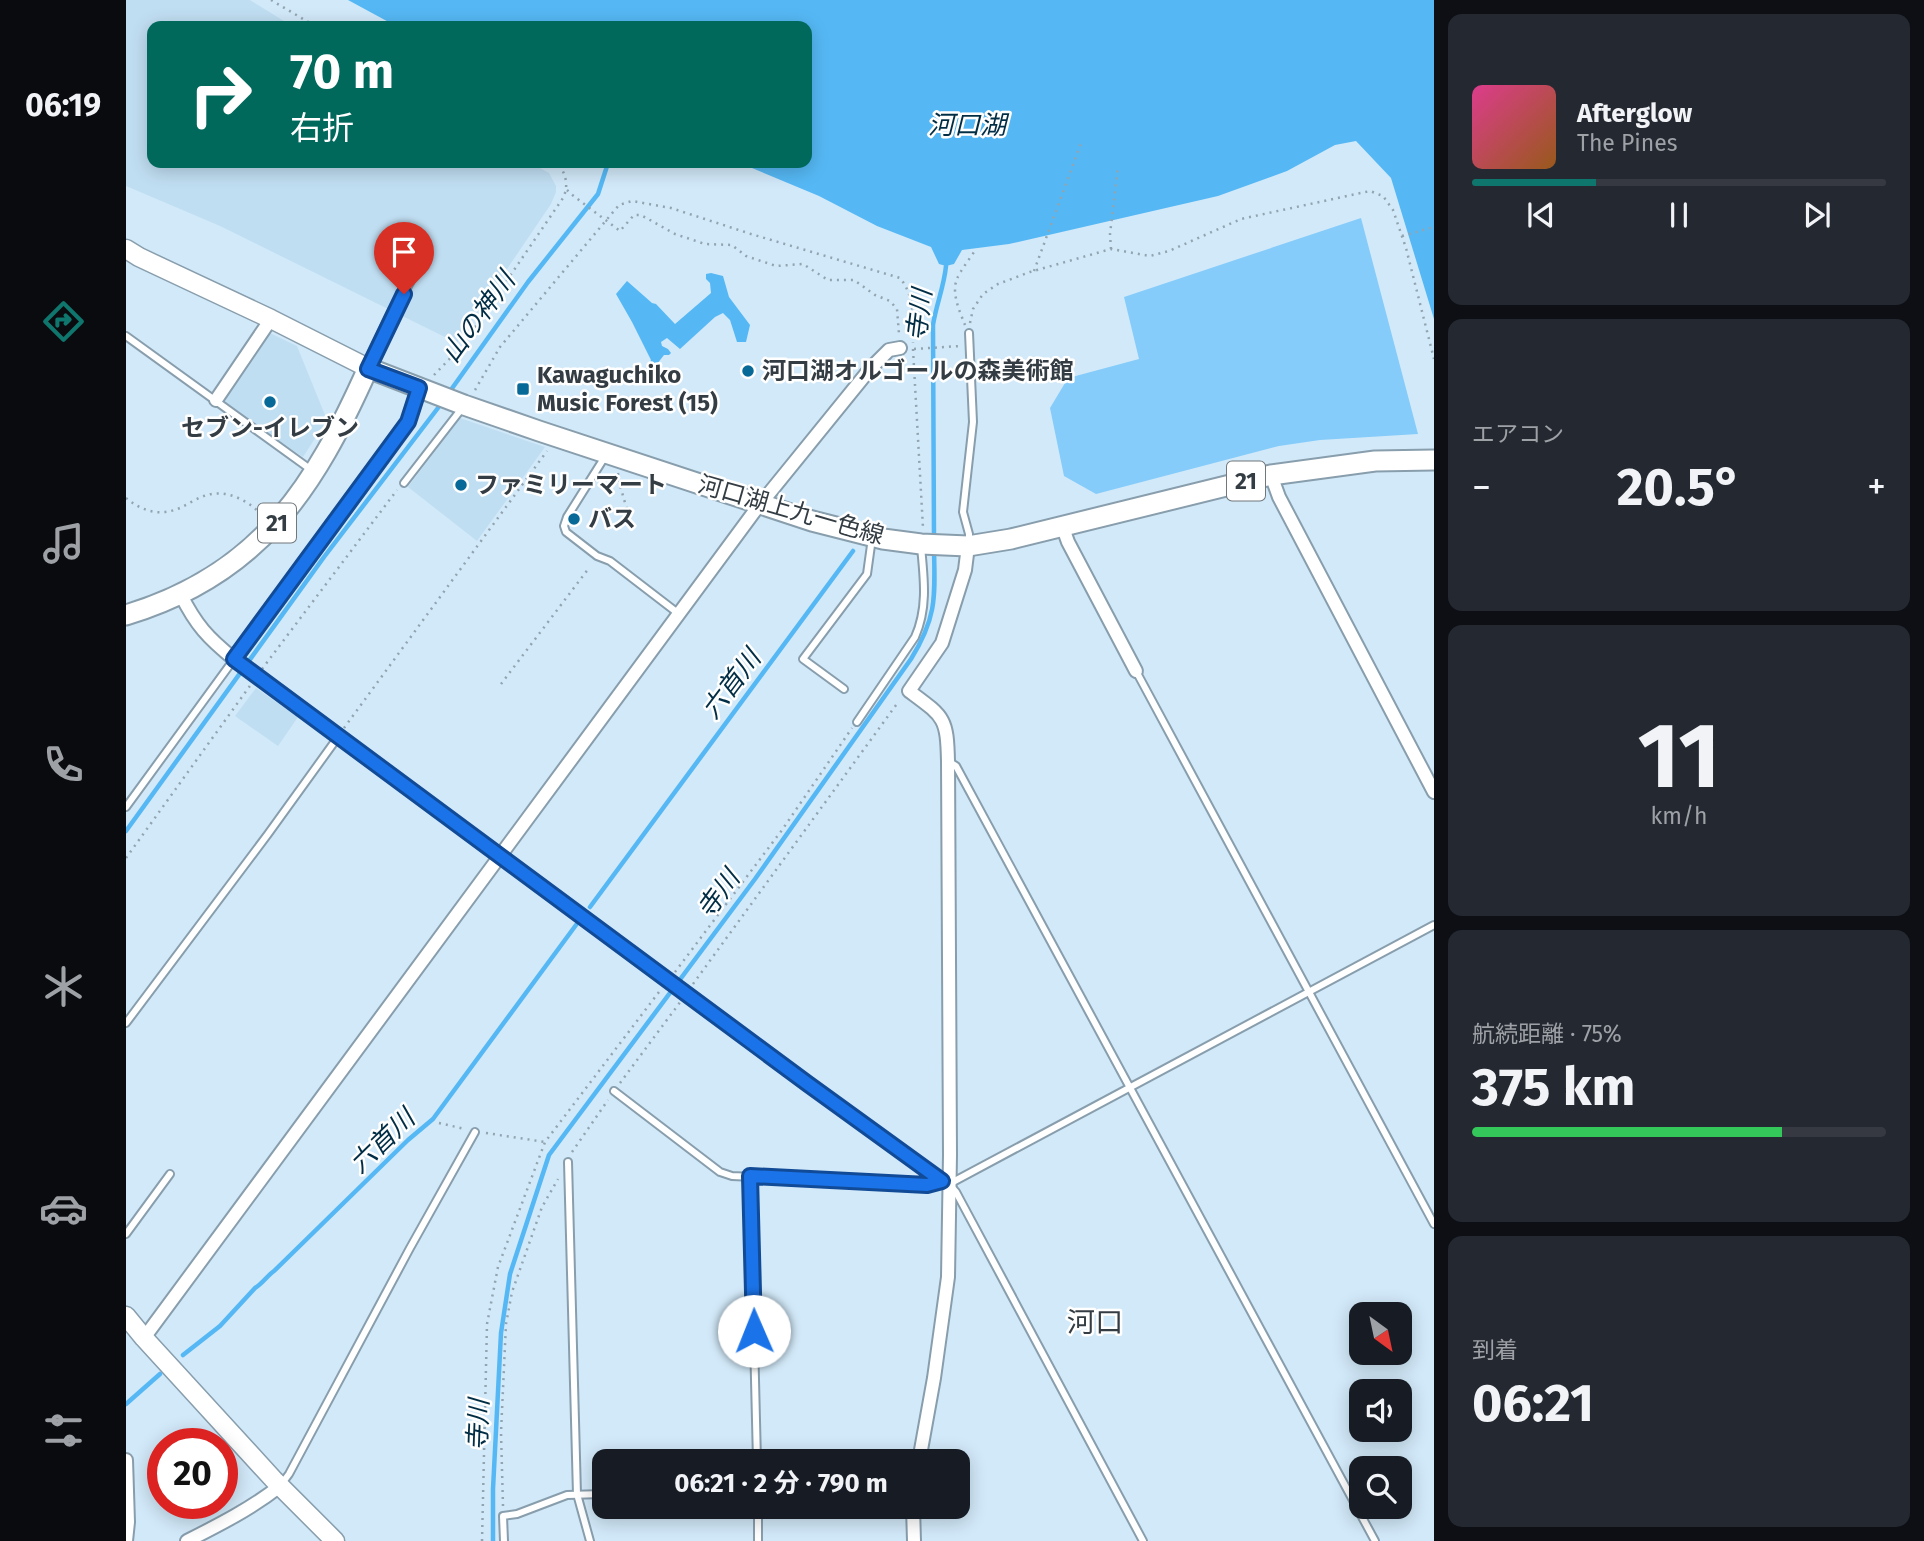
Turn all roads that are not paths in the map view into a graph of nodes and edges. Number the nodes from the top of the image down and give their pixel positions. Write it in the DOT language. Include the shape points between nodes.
graph roads {
  1 [pos="126,248"];
  2 [pos="413,277"];
  3 [pos="395,311"];
  4 [pos="271,319"];
  5 [pos="969,335"];
  6 [pos="126,336"];
  7 [pos="907,349"];
  8 [pos="368,369"];
  9 [pos="426,386"];
  10 [pos="216,400"];
  11 [pos="464,401"];
  12 [pos="1434,460"];
  13 [pos="613,461"];
  14 [pos="315,472"];
  15 [pos="1271,475"];
  16 [pos="404,483"];
  17 [pos="760,505"];
  18 [pos="1063,528"];
  19 [pos="873,536"];
  20 [pos="924,540"];
  21 [pos="962,546"];
  22 [pos="181,594"];
  23 [pos="680,614"];
  24 [pos="126,615"];
  25 [pos="236,660"];
  26 [pos="1136,671"];
  27 [pos="844,690"];
  28 [pos="857,722"];
  29 [pos="338,737"];
  30 [pos="948,761"];
  31 [pos="1434,792"];
  32 [pos="126,807"];
  33 [pos="501,856"];
  34 [pos="1434,925"];
  35 [pos="1308,992"];
  36 [pos="126,1023"];
  37 [pos="1130,1088"];
  38 [pos="614,1091"];
  39 [pos="475,1132"];
  40 [pos="568,1162"];
  41 [pos="170,1174"];
  42 [pos="750,1176"];
  43 [pos="946,1182"];
  44 [pos="1434,1224"];
  45 [pos="126,1234"];
  46 [pos="126,1316"];
  47 [pos="144,1338"];
  48 [pos="757,1449"];
  49 [pos="921,1449"];
  50 [pos="126,1460"];
  51 [pos="280,1486"];
  52 [pos="577,1494"];
  53 [pos="592,1494"];
  54 [pos="758,1519"];
  55 [pos="914,1519"];
  56 [pos="126,1541"];
  57 [pos="187,1541"];
  58 [pos="335,1541"];
  59 [pos="504,1541"];
  60 [pos="590,1541"];
  61 [pos="758,1541"];
  62 [pos="914,1541"];
  63 [pos="1143,1541"];
  64 [pos="1375,1541"];
  1 -- 4 [label="street"];
  2 -- 3 [label="lane"];
  3 -- 8 [label="street"];
  4 -- 8 [label="street"];
  4 -- 10 [label="street"];
  5 -- 21 [label="lane" via="974,422 962,512 969,534"];
  6 -- 10 [label="lane"];
  7 -- 17 [label="street" via="889,350 870,369"];
  8 -- 9 [label="main road, 河口湖上九一色線 / 21"];
  8 -- 14 [label="main road, 21"];
  9 -- 11 [label="main road, 河口湖上九一色線 / 21"];
  9 -- 25 [label="lane" via="408,422"];
  10 -- 14 [label="lane"];
  11 -- 13 [label="main road, 河口湖上九一色線 / 21"];
  11 -- 16 [label="lane"];
  12 -- 15 [label="main road, 河口湖上九一色線 / 21" via="1375,461"];
  13 -- 17 [label="main road, 河口湖上九一色線 / 21"];
  13 -- 23 [label="lane" via="568,517 566,532"];
  14 -- 22 [label="main road, 21" via="270,530 244,554"];
  15 -- 18 [label="main road, 河口湖上九一色線 / 21"];
  15 -- 31 [label="street"];
  17 -- 19 [label="main road, 河口湖上九一色線 / 21"];
  17 -- 23 [label="street"];
  18 -- 21 [label="main road, 河口湖上九一色線 / 21"];
  18 -- 26 [label="street"];
  19 -- 20 [label="main road, 河口湖上九一色線 / 21"];
  19 -- 27 [label="lane" via="867,574 803,659"];
  20 -- 21 [label="main road, 河口湖上九一色線 / 21"];
  20 -- 28 [label="lane" via="921,624"];
  21 -- 30 [label="street" via="965,570 942,643 909,691 938,712 947,734"];
  22 -- 24 [label="main road, 21"];
  22 -- 25 [label="street" via="205,634"];
  23 -- 33 [label="street"];
  25 -- 29 [label="lane"];
  25 -- 32 [label="lane"];
  26 -- 35 [label="lane"];
  29 -- 33 [label="lane"];
  29 -- 36 [label="lane"];
  30 -- 37 [label="lane" via="956,766"];
  30 -- 43 [label="street"];
  33 -- 43 [label="lane"];
  33 -- 47 [label="street"];
  34 -- 35 [label="lane"];
  35 -- 37 [label="lane"];
  35 -- 44 [label="lane"];
  37 -- 43 [label="lane"];
  37 -- 64 [label="lane"];
  38 -- 42 [label="lane" via="720,1172"];
  39 -- 51 [label="lane"];
  40 -- 52 [label="lane"];
  41 -- 45 [label="lane"];
  42 -- 43 [label="lane" via="927,1185"];
  42 -- 48 [label="lane"];
  43 -- 49 [label="street" via="947,1287"];
  43 -- 63 [label="lane" via="956,1192"];
  46 -- 47 [label="street"];
  47 -- 51 [label="street"];
  50 -- 56 [label="street"];
  51 -- 57 [label="street"];
  51 -- 58 [label="street"];
  52 -- 53 [label="lane"];
  52 -- 59 [label="lane" via="503,1516"];
  52 -- 60 [label="lane"];
  54 -- 61 [label="lane"];
  55 -- 62 [label="street"];
}
